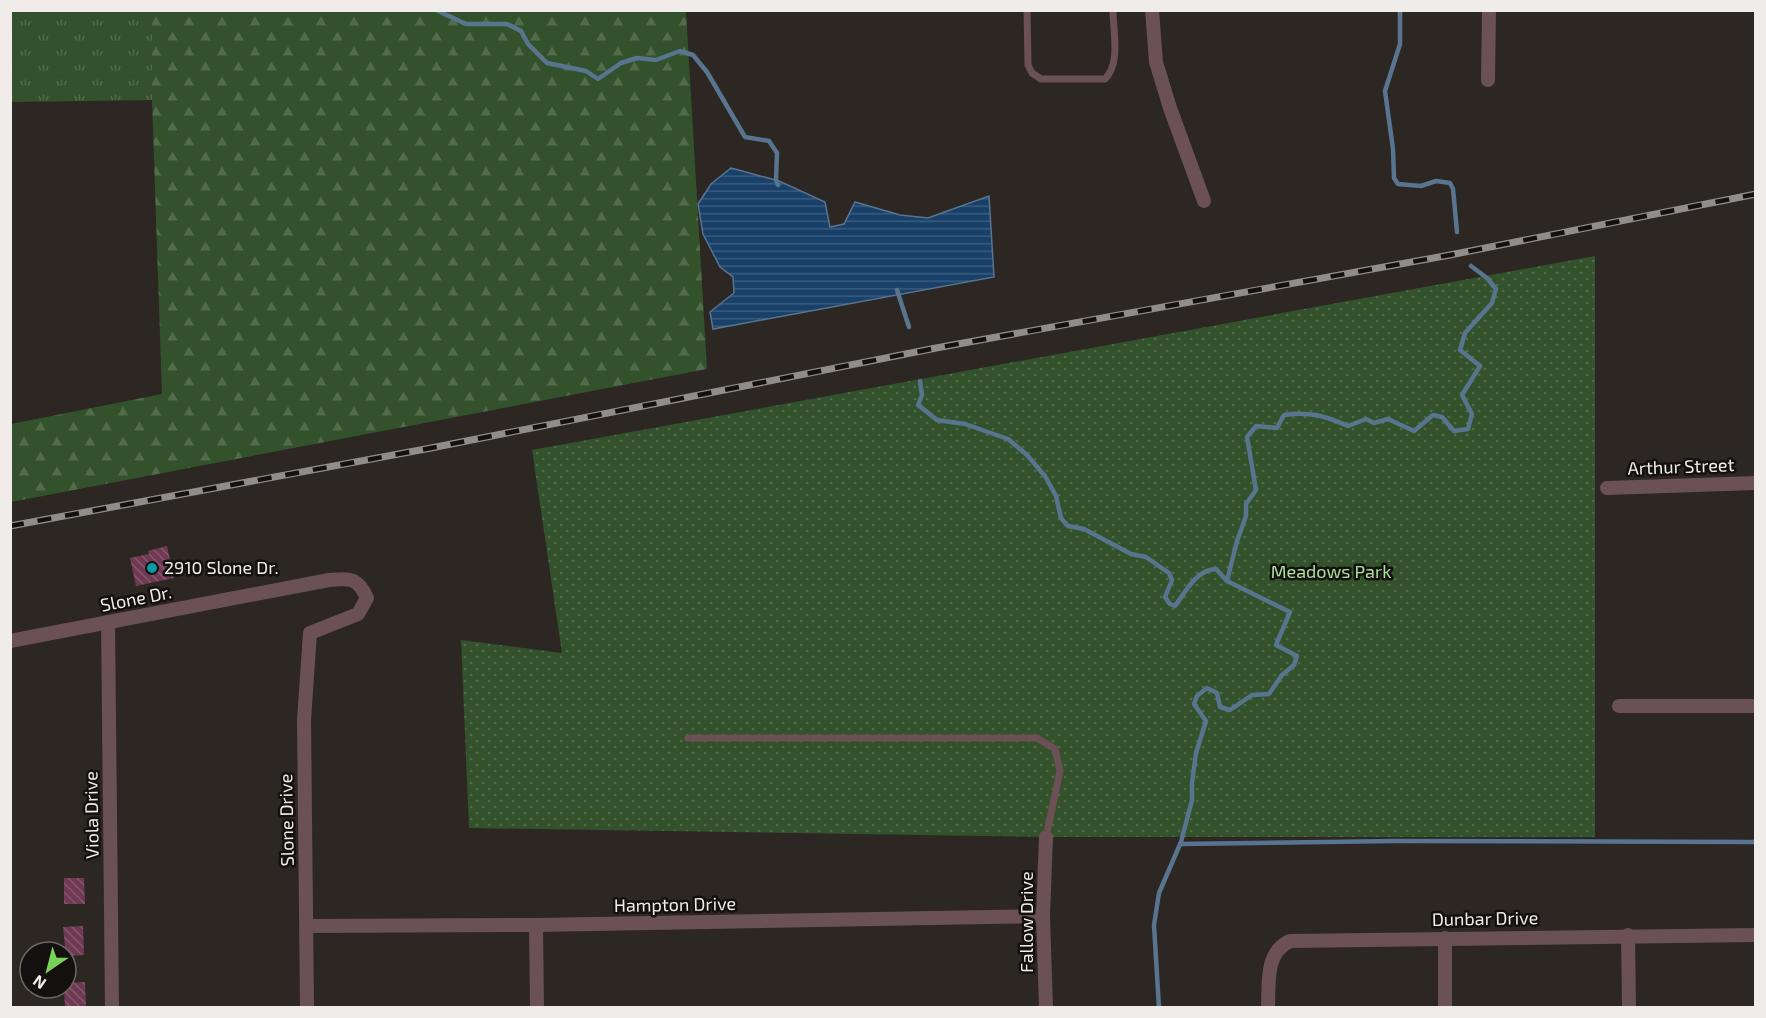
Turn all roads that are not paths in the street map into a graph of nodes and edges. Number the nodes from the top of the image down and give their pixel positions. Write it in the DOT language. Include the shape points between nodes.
graph roads {
  1 [pos="1027,10"];
  2 [pos="1113,10"];
  3 [pos="1152,10"];
  4 [pos="1489,10"];
  5 [pos="1488,80"];
  6 [pos="1204,201"];
  7 [pos="1755,483"];
  8 [pos="1607,488"];
  9 [pos="108,622"];
  10 [pos="310,633"];
  11 [pos="10,641"];
  12 [pos="1620,706"];
  13 [pos="1755,706"];
  14 [pos="688,738"];
  15 [pos="1046,837"];
  16 [pos="1043,916"];
  17 [pos="536,925"];
  18 [pos="307,926"];
  19 [pos="1628,935"];
  20 [pos="1755,935"];
  21 [pos="1445,938"];
  22 [pos="112,1008"];
  23 [pos="307,1008"];
  24 [pos="537,1008"];
  25 [pos="1046,1008"];
  26 [pos="1268,1008"];
  27 [pos="1445,1008"];
  28 [pos="1629,1008"];
  1 -- 2 [label="lane" via="1028,65 1041,79 1105,79 1114,63"];
  3 -- 6 [label="street" via="1156,62"];
  4 -- 5 [label="street"];
  7 -- 8 [label="street, Arthur Street"];
  9 -- 10 [label="street, Slone Dr." via="330,580 348,578 361,585 367,598 358,614"];
  9 -- 11 [label="street, Slone Dr."];
  9 -- 22 [label="street, Viola Drive"];
  10 -- 18 [label="street, Slone Drive" via="303,720"];
  12 -- 13 [label="street"];
  14 -- 15 [label="lane" via="1037,738 1055,749 1060,771"];
  15 -- 16 [label="street, Fallow Drive"];
  16 -- 17 [label="street, Hampton Drive"];
  16 -- 25 [label="street, Fallow Drive"];
  17 -- 18 [label="street, Hampton Drive"];
  17 -- 24 [label="street"];
  18 -- 23 [label="street, Slone Drive"];
  19 -- 20 [label="street, Dunbar Drive"];
  19 -- 21 [label="street, Dunbar Drive"];
  19 -- 28 [label="street"];
  21 -- 26 [label="street, Dunbar Drive" via="1290,941 1274,953"];
  21 -- 27 [label="street"];
}
